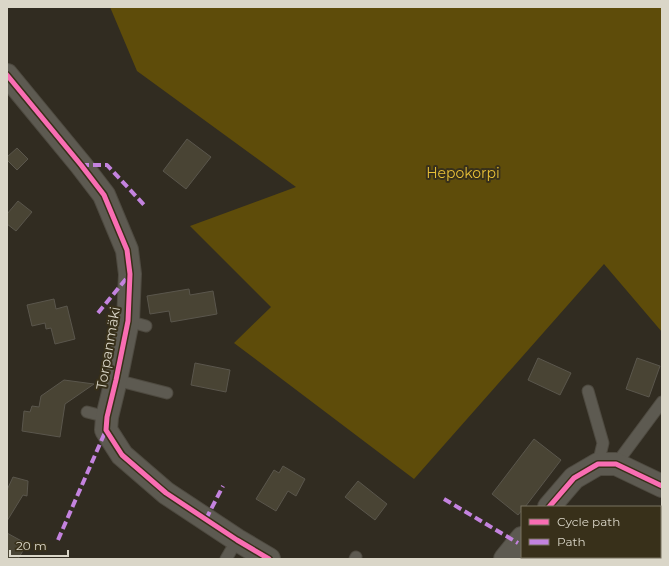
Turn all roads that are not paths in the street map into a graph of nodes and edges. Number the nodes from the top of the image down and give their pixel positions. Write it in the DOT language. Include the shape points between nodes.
graph roads {
  1 [pos="7,75"];
  2 [pos="116,380"];
  3 [pos="588,391"];
  4 [pos="167,393"];
  5 [pos="662,402"];
  6 [pos="607,464"];
  7 [pos="662,486"];
  8 [pos="550,506"];
  9 [pos="521,539"];
  10 [pos="237,540"];
  11 [pos="226,559"];
  12 [pos="269,559"];
  13 [pos="505,559"];
  1 -- 2 [label="street, Torpanmäki" via="104,195 127,250 137,323"];
  2 -- 4 [label="lane"];
  2 -- 10 [label="street, Torpanmäki" via="97,415 122,455 166,493"];
  3 -- 6 [label="lane"];
  5 -- 6 [label="lane"];
  6 -- 7 [label="street"];
  6 -- 8 [label="street" via="574,478"];
  9 -- 13 [label="street"];
  10 -- 11 [label="lane"];
  10 -- 12 [label="street, Torpanmäki"];
}
